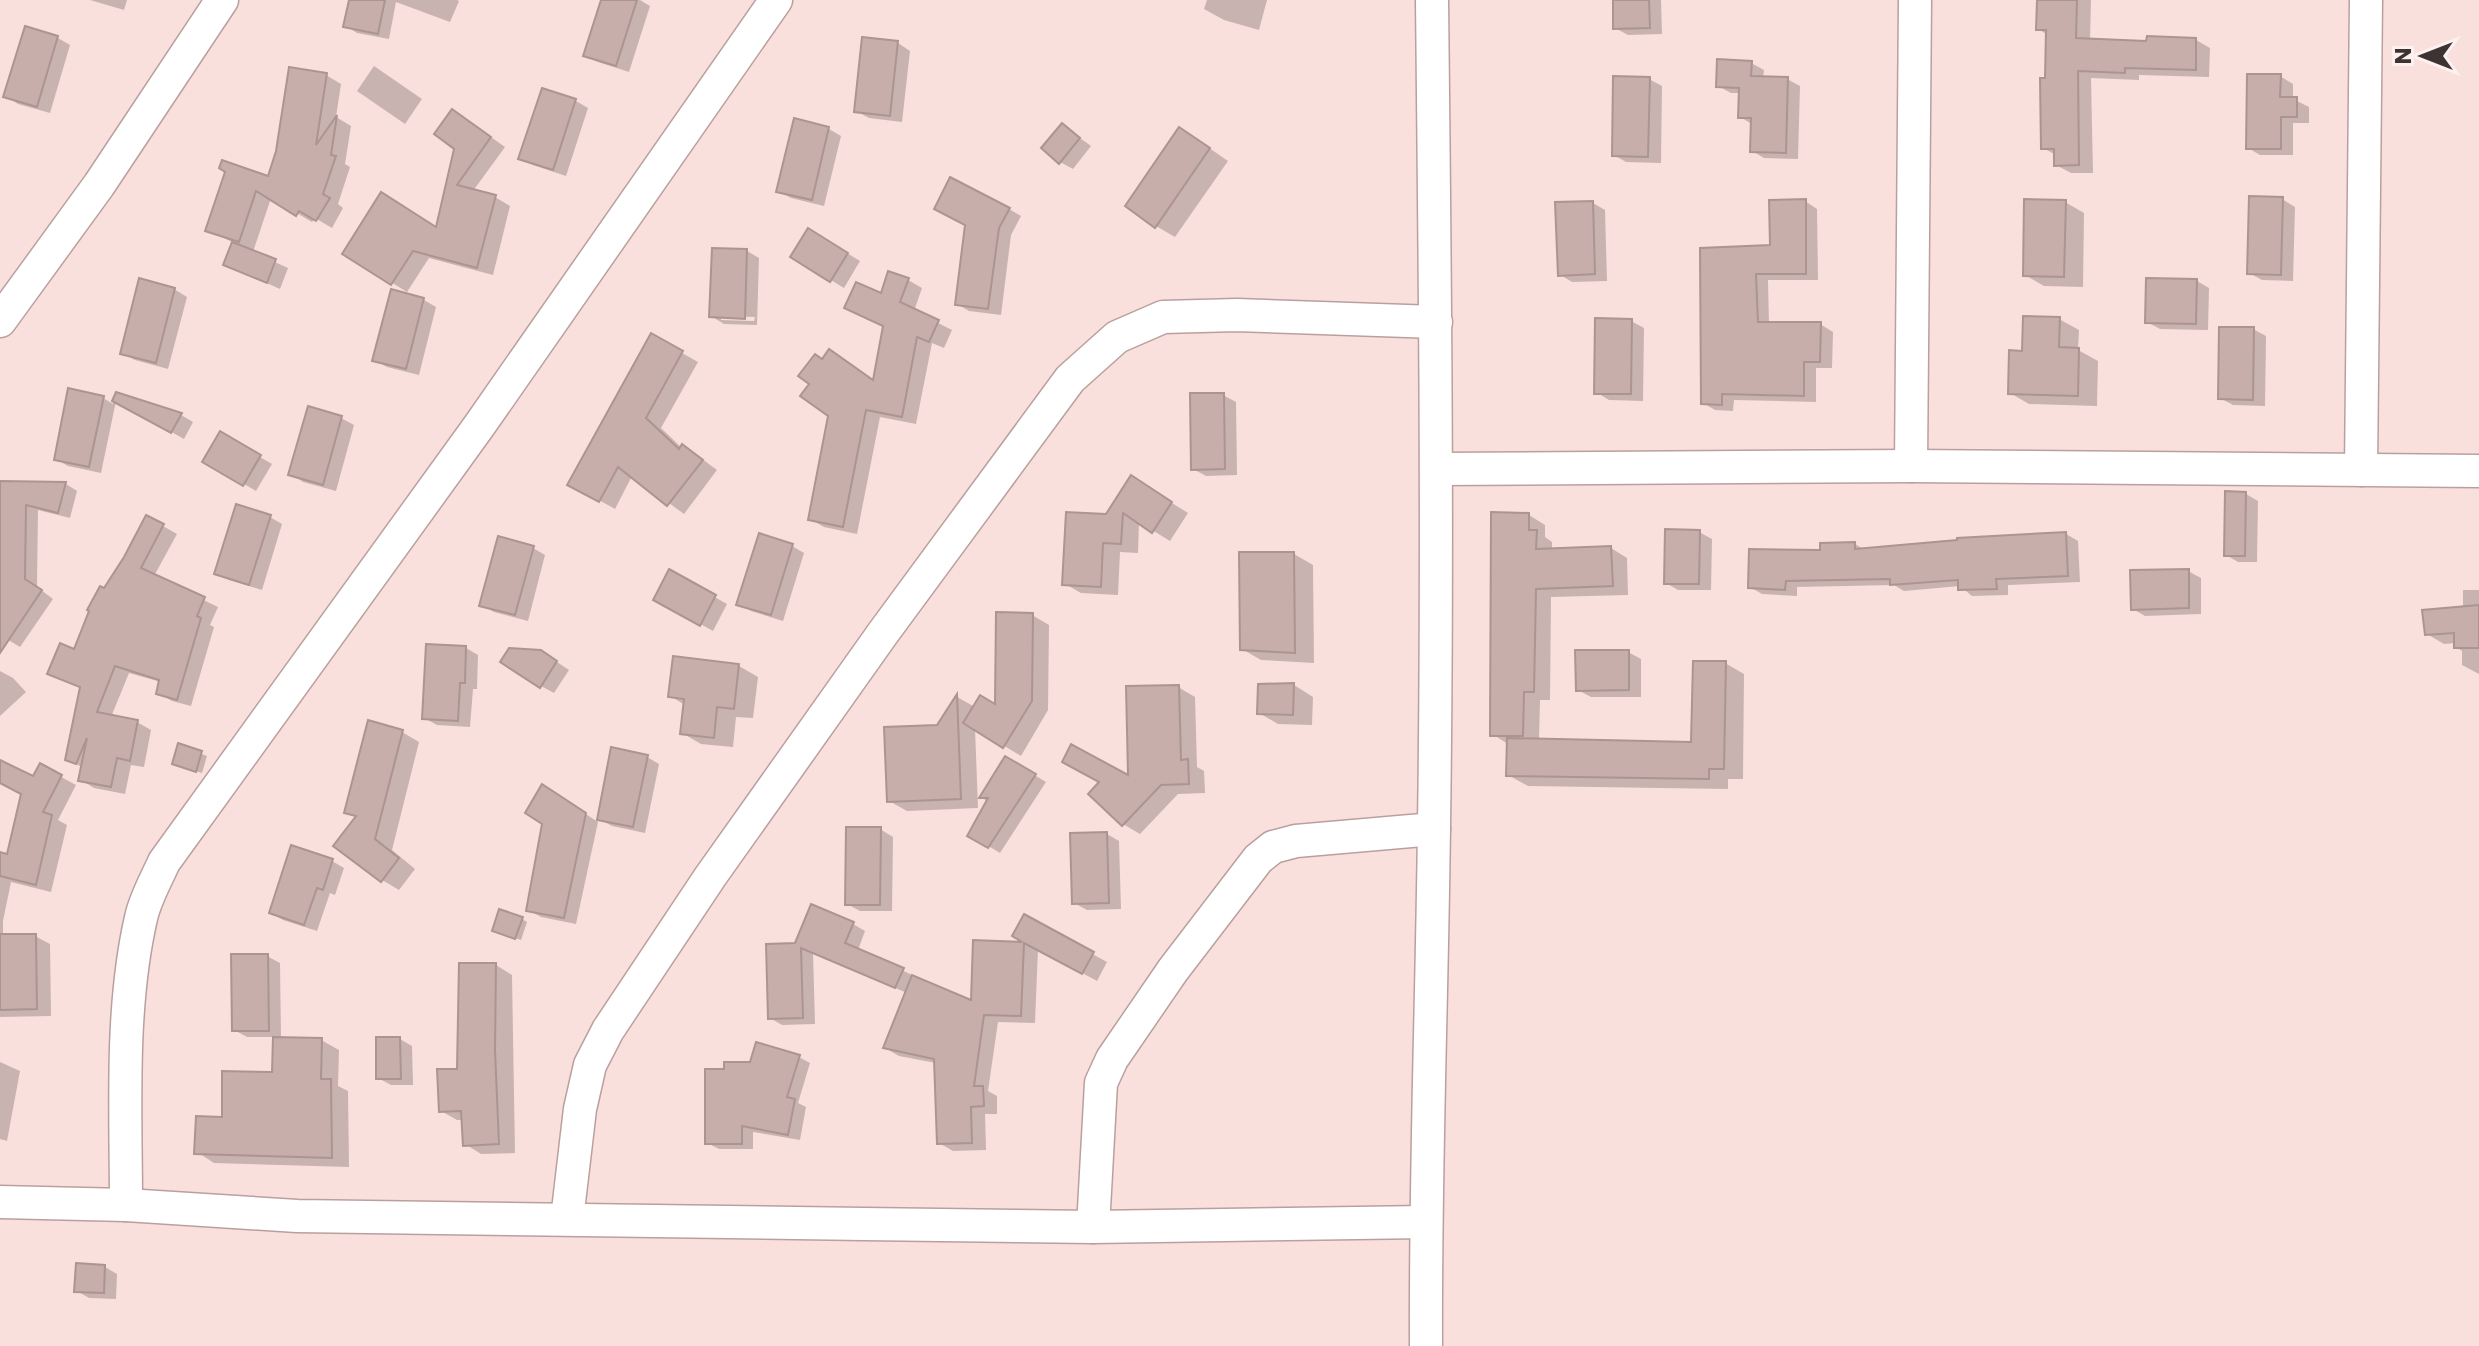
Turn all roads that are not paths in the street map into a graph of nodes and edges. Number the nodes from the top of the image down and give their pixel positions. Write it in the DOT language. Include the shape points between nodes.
graph roads {
  1 [pos="222,0"];
  2 [pos="776,0"];
  3 [pos="1432,0"];
  4 [pos="1915,0"];
  5 [pos="2366,0"];
  6 [pos="0,321"];
  7 [pos="1436,322"];
  8 [pos="1911,466"];
  9 [pos="1438,469"];
  10 [pos="2361,470"];
  11 [pos="2479,471"];
  12 [pos="1434,829"];
  13 [pos="0,1202"];
  14 [pos="126,1205"];
  15 [pos="567,1219"];
  16 [pos="1425,1222"];
  17 [pos="1093,1227"];
  18 [pos="1426,1346"];
  1 -- 6 [label="street" via="99,185"];
  2 -- 14 [label="street" via="479,426 164,862 141,916 130,980"];
  3 -- 7 [label="street"];
  4 -- 8 [label="street"];
  5 -- 10 [label="street"];
  7 -- 9 [label="street"];
  7 -- 15 [label="street" via="1163,317 1117,337 1070,379 710,877 608,1030 590,1065 580,1109"];
  8 -- 9 [label="street"];
  8 -- 10 [label="street"];
  9 -- 12 [label="street"];
  10 -- 11 [label="street"];
  12 -- 16 [label="street"];
  12 -- 17 [label="street" via="1296,841 1273,847 1258,859 1173,970 1101,1083"];
  13 -- 14 [label="street"];
  14 -- 15 [label="street" via="297,1216"];
  15 -- 17 [label="street"];
  16 -- 17 [label="street"];
  16 -- 18 [label="street"];
}
